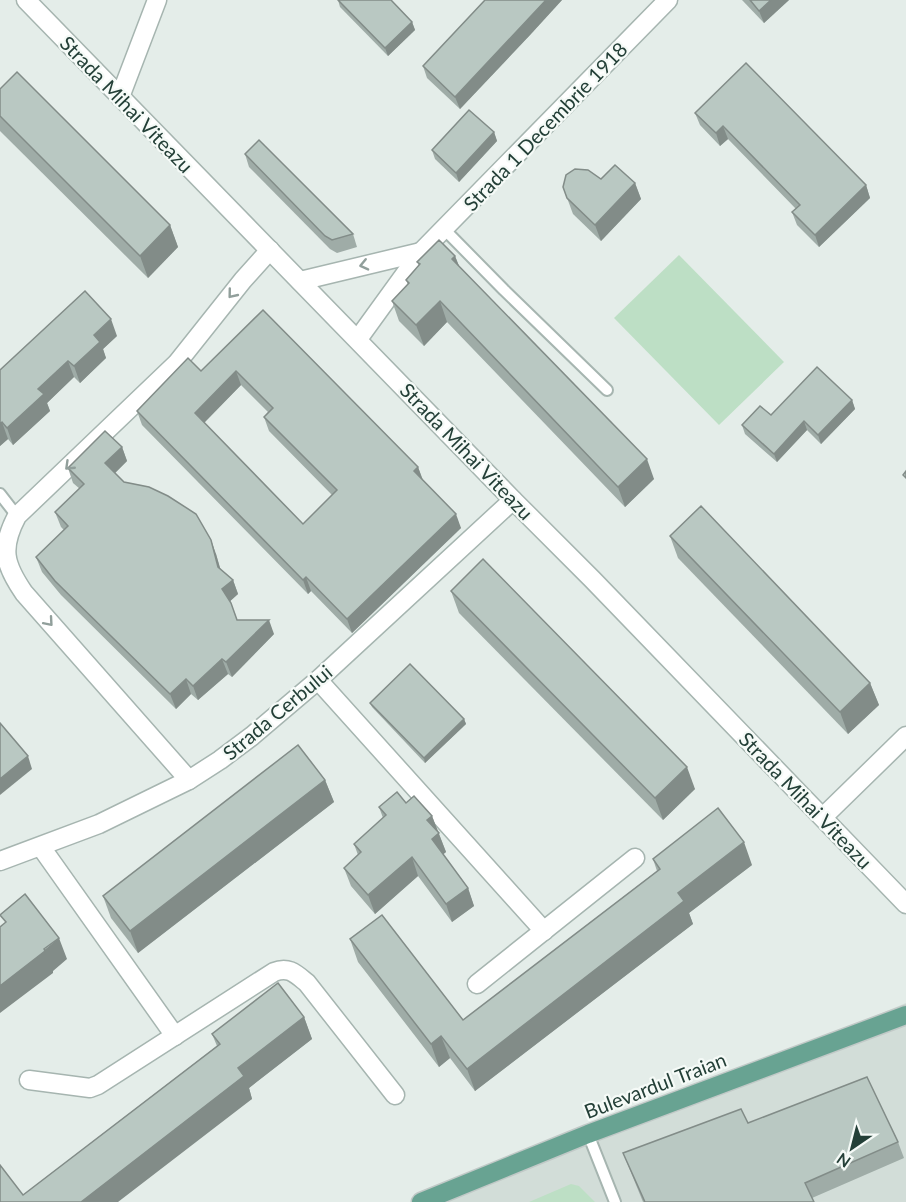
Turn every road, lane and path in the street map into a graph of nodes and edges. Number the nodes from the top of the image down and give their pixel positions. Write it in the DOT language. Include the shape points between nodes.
graph roads {
  1 [pos="26,0"];
  2 [pos="157,0"];
  3 [pos="668,0"];
  4 [pos="120,97"];
  5 [pos="444,229"];
  6 [pos="270,250"];
  7 [pos="421,252"];
  8 [pos="300,281"];
  9 [pos="358,339"];
  10 [pos="607,390"];
  11 [pos="0,494"];
  12 [pos="513,500"];
  13 [pos="17,516"];
  14 [pos="318,680"];
  15 [pos="906,736"];
  16 [pos="189,780"];
  17 [pos="823,817"];
  18 [pos="40,847"];
  19 [pos="635,858"];
  20 [pos="0,861"];
  21 [pos="906,904"];
  22 [pos="544,931"];
  23 [pos="477,984"];
  24 [pos="906,1015"];
  25 [pos="175,1035"];
  26 [pos="28,1080"];
  27 [pos="395,1095"];
  28 [pos="588,1134"];
  29 [pos="421,1202"];
  30 [pos="615,1202"];
  1 -- 4 [label="street, Strada Mihai Viteazu"];
  2 -- 4 [label="street"];
  3 -- 5 [label="street, Strada 1 Decembrie 1918"];
  4 -- 6 [label="street, Strada Mihai Viteazu"];
  5 -- 7 [label="street, Strada 1 Decembrie 1918"];
  5 -- 10 [label="lane"];
  6 -- 8 [label="street, Strada Mihai Viteazu"];
  6 -- 13 [label="street, one-way" via="177,363"];
  7 -- 8 [label="street, one-way"];
  7 -- 9 [label="street, Strada 1 Decembrie 1918"];
  8 -- 9 [label="street, Strada Mihai Viteazu"];
  9 -- 12 [label="street, Strada Mihai Viteazu"];
  11 -- 13 [label="lane"];
  12 -- 14 [label="street, Strada Cerbului"];
  12 -- 17 [label="street, Strada Mihai Viteazu"];
  13 -- 16 [label="street, one-way" via="8,532 5,553 13,578"];
  14 -- 16 [label="street, Strada Cerbului" via="252,736"];
  14 -- 22 [label="street"];
  15 -- 17 [label="street"];
  16 -- 18 [label="street, Strada Cerbului" via="99,824"];
  17 -- 21 [label="street, Strada Mihai Viteazu"];
  18 -- 20 [label="street, Strada Cerbului"];
  18 -- 25 [label="street"];
  19 -- 22 [label="street"];
  22 -- 23 [label="street"];
  24 -- 28 [label="main road, Bulevardul Traian"];
  25 -- 26 [label="street" via="90,1088"];
  25 -- 27 [label="street" via="274,972 289,970 308,983"];
  28 -- 29 [label="main road, Bulevardul Traian"];
  28 -- 30 [label="lane"];
}
